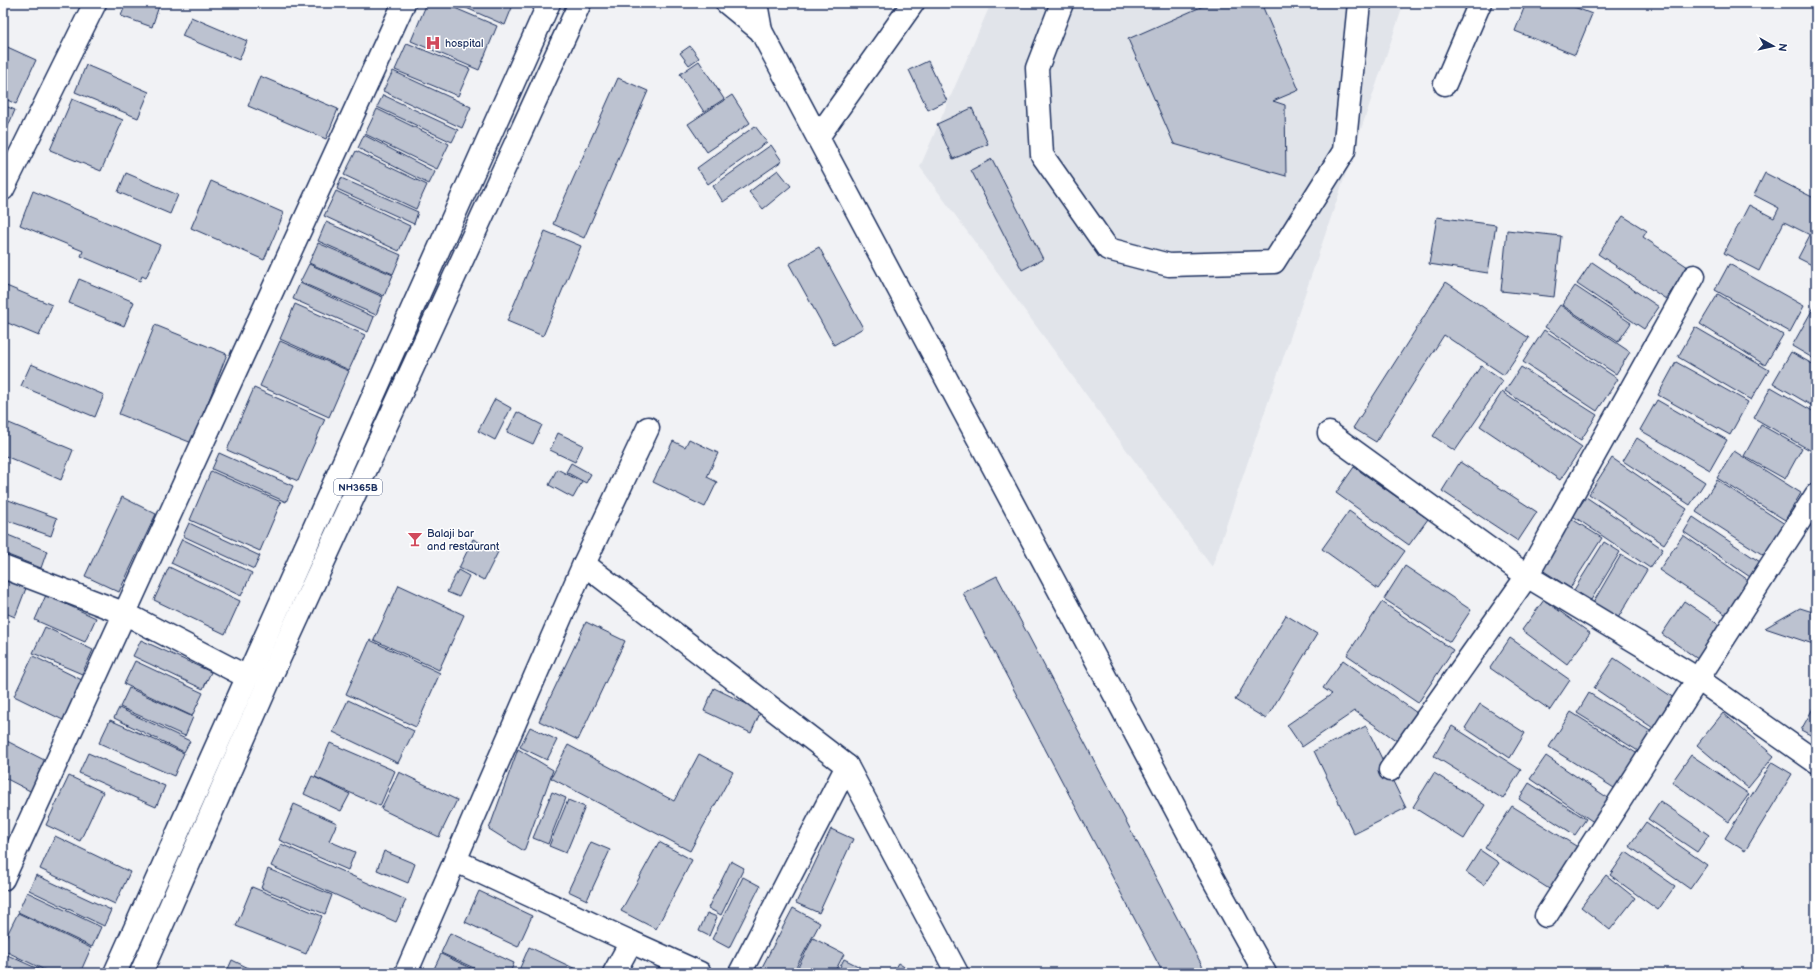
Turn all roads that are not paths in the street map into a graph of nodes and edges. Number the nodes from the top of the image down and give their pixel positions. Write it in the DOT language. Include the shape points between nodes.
graph roads {
  1 [pos="95,3"];
  2 [pos="404,3"];
  3 [pos="549,3"];
  4 [pos="580,3"];
  5 [pos="727,3"];
  6 [pos="756,3"];
  7 [pos="914,3"];
  8 [pos="1062,3"];
  9 [pos="1359,3"];
  10 [pos="1480,3"];
  11 [pos="761,31"];
  12 [pos="1445,84"];
  13 [pos="818,138"];
  14 [pos="3,189"];
  15 [pos="1694,276"];
  16 [pos="648,428"];
  17 [pos="1329,433"];
  18 [pos="1816,495"];
  19 [pos="584,564"];
  20 [pos="3,568"];
  21 [pos="1527,576"];
  22 [pos="126,614"];
  23 [pos="247,677"];
  24 [pos="1698,678"];
  25 [pos="1816,762"];
  26 [pos="847,766"];
  27 [pos="1390,770"];
  28 [pos="456,861"];
  29 [pos="3,879"];
  30 [pos="1546,916"];
  31 [pos="631,942"];
  32 [pos="115,973"];
  33 [pos="141,973"];
  34 [pos="406,973"];
  35 [pos="614,973"];
  36 [pos="700,973"];
  37 [pos="740,973"];
  38 [pos="957,973"];
  39 [pos="1265,973"];
  1 -- 14 [label="main road"];
  2 -- 22 [label="main road"];
  3 -- 23 [label="main road, NH365B"];
  4 -- 33 [label="main road, NH365B" via="274,672"];
  5 -- 11 [label="main road"];
  6 -- 11 [label="main road"];
  7 -- 13 [label="main road"];
  8 -- 9 [label="main road" via="1037,68 1042,154 1108,249 1169,265 1274,262 1344,151"];
  10 -- 12 [label="main road"];
  11 -- 13 [label="main road"];
  13 -- 39 [label="main road"];
  15 -- 21 [label="main road"];
  16 -- 19 [label="main road"];
  17 -- 21 [label="main road"];
  18 -- 24 [label="main road"];
  19 -- 26 [label="main road"];
  19 -- 28 [label="main road"];
  20 -- 22 [label="main road"];
  21 -- 24 [label="main road"];
  21 -- 27 [label="main road"];
  22 -- 23 [label="main road"];
  22 -- 29 [label="main road"];
  23 -- 32 [label="main road, NH365B"];
  24 -- 25 [label="main road"];
  24 -- 30 [label="main road"];
  26 -- 37 [label="main road"];
  26 -- 38 [label="main road"];
  28 -- 31 [label="main road"];
  28 -- 34 [label="main road"];
  31 -- 35 [label="main road"];
  31 -- 36 [label="main road"];
}
